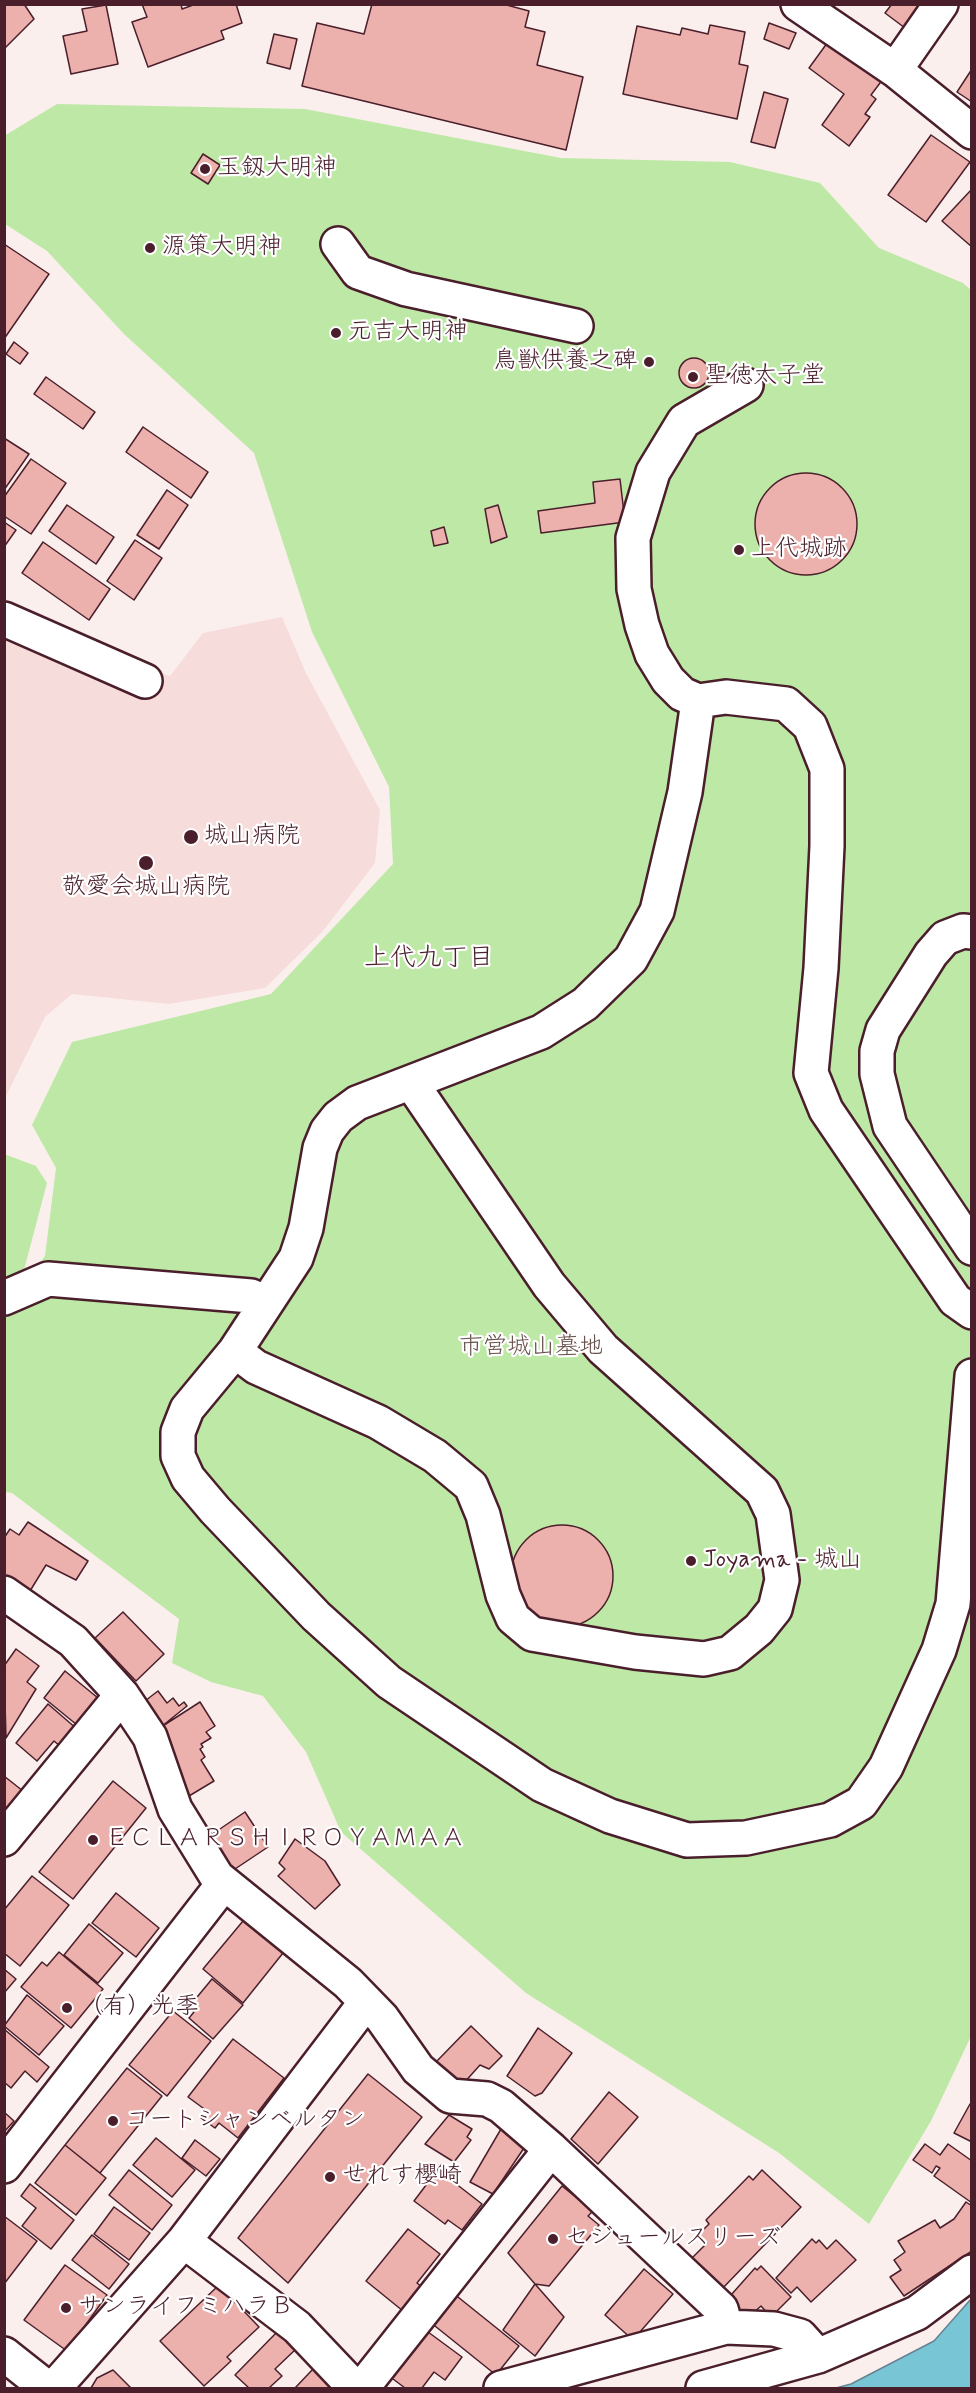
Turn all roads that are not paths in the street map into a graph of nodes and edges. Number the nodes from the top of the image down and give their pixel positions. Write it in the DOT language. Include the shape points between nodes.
graph roads {
  1 [pos="798,4"];
  2 [pos="941,4"];
  3 [pos="895,70"];
  4 [pos="972,132"];
  5 [pos="338,244"];
  6 [pos="576,326"];
  7 [pos="746,385"];
  8 [pos="4,619"];
  9 [pos="145,681"];
  10 [pos="698,701"];
  11 [pos="972,932"];
  12 [pos="411,1084"];
  13 [pos="972,1248"];
  14 [pos="4,1298"];
  15 [pos="266,1302"];
  16 [pos="972,1312"];
  17 [pos="236,1351"];
  18 [pos="972,1376"];
  19 [pos="4,1593"];
  20 [pos="122,1695"];
  21 [pos="4,1839"];
  22 [pos="224,1883"];
  23 [pos="366,2002"];
  24 [pos="551,2149"];
  25 [pos="4,2166"];
  26 [pos="184,2241"];
  27 [pos="972,2272"];
  28 [pos="726,2327"];
  29 [pos="4,2354"];
  30 [pos="818,2356"];
  31 [pos="47,2388"];
  32 [pos="54,2388"];
  33 [pos="355,2388"];
  34 [pos="362,2388"];
  35 [pos="501,2388"];
  36 [pos="703,2388"];
  1 -- 3 [label="street"];
  2 -- 3 [label="street"];
  3 -- 4 [label="street"];
  5 -- 6 [label="street" via="358,272 406,289"];
  7 -- 10 [label="street" via="684,421 653,471 633,538 634,589 652,654 668,680 682,694"];
  8 -- 9 [label="street"];
  10 -- 12 [label="street" via="685,792 657,911 631,959 585,1004 541,1032"];
  10 -- 16 [label="street" via="726,697 786,704 810,726 827,769 821,968 811,1073 826,1110 955,1300"];
  11 -- 13 [label="street" via="945,938 931,954 883,1030 877,1051 877,1074 890,1126"];
  12 -- 15 [label="street" via="357,1103 327,1131 296,1258"];
  12 -- 17 [label="street" via="549,1285 603,1349 762,1491 773,1514 782,1580 775,1609 759,1629 730,1653 704,1659 532,1634 513,1618 503,1595 483,1515 471,1486 435,1456 378,1422 256,1367"];
  14 -- 15 [label="street" via="48,1279 251,1296"];
  15 -- 17 [label="street"];
  17 -- 18 [label="street" via="187,1409 178,1432 178,1456 188,1478 215,1510 348,1645 389,1682 459,1731 542,1785 610,1816 687,1840 746,1838 830,1820 861,1803 886,1767 939,1650 953,1604"];
  19 -- 20 [label="street" via="73,1641"];
  20 -- 21 [label="street"];
  20 -- 22 [label="street" via="150,1737 175,1809"];
  22 -- 23 [label="street" via="348,1983"];
  22 -- 25 [label="street"];
  23 -- 24 [label="street" via="418,2069 450,2096 487,2099 501,2106"];
  23 -- 26 [label="street"];
  24 -- 28 [label="street" via="721,2309"];
  24 -- 34 [label="street"];
  26 -- 32 [label="street"];
  26 -- 33 [label="street" via="297,2327"];
  27 -- 30 [label="street" via="917,2313"];
  28 -- 30 [label="street" via="774,2329 800,2336"];
  28 -- 35 [label="street"];
  29 -- 31 [label="street"];
  30 -- 36 [label="street"];
}
